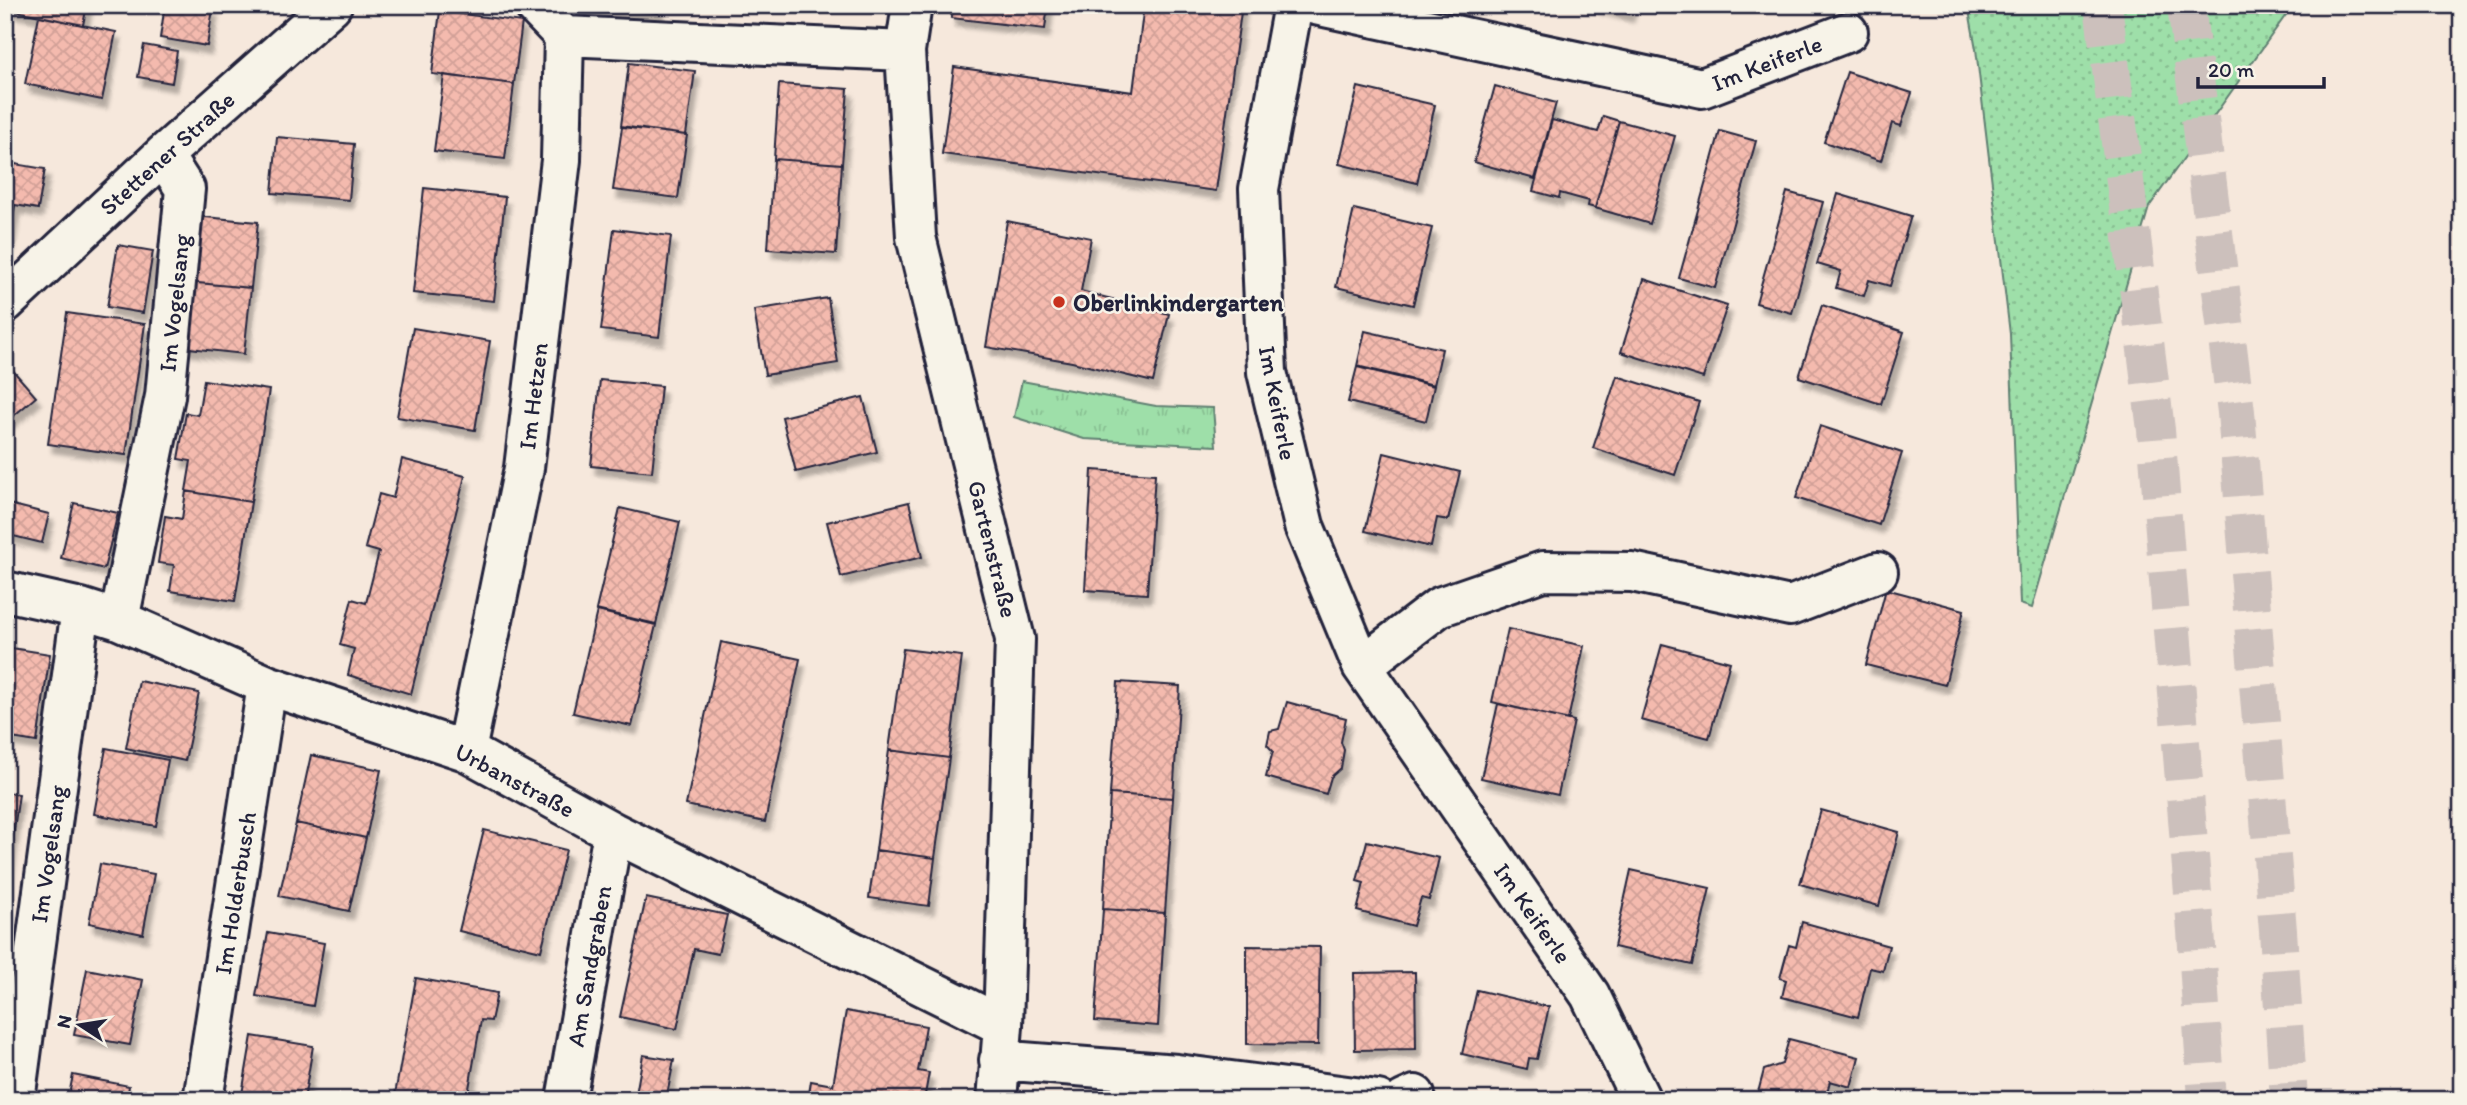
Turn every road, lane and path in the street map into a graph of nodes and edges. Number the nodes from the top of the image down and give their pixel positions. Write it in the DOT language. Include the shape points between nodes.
graph roads {
  1 [pos="332,5"];
  2 [pos="534,5"];
  3 [pos="912,5"];
  4 [pos="1293,5"];
  5 [pos="1315,5"];
  6 [pos="1848,32"];
  7 [pos="564,36"];
  8 [pos="905,51"];
  9 [pos="163,155"];
  10 [pos="5,303"];
  11 [pos="1878,572"];
  12 [pos="5,591"];
  13 [pos="81,608"];
  14 [pos="118,620"];
  15 [pos="1362,666"];
  16 [pos="267,685"];
  17 [pos="466,751"];
  18 [pos="613,832"];
  19 [pos="1001,1043"];
  20 [pos="1176,1087"];
  21 [pos="15,1100"];
  22 [pos="203,1100"];
  23 [pos="566,1100"];
  24 [pos="997,1100"];
  25 [pos="1378,1100"];
  26 [pos="1642,1100"];
  1 -- 9 [label="street, Stettener Straße"];
  2 -- 7 [label="street"];
  3 -- 8 [label="street, Gartenstraße"];
  4 -- 15 [label="street, Im Keiferle" via="1259,189 1267,372 1304,526"];
  5 -- 6 [label="street, Im Keiferle" via="1702,88"];
  7 -- 8 [label="street"];
  7 -- 17 [label="street, Im Hetzen" via="561,160 524,468"];
  8 -- 19 [label="street, Gartenstraße" via="916,237 1015,639"];
  9 -- 10 [label="street, Stettener Straße"];
  9 -- 14 [label="street, Im Vogelsang" via="185,189 184,202 165,396"];
  11 -- 15 [label="street" via="1790,606 1632,572 1543,571 1439,607"];
  12 -- 13 [label="street, Urbanstraße"];
  13 -- 14 [label="street, Urbanstraße"];
  13 -- 21 [label="street, Im Vogelsang"];
  14 -- 16 [label="street, Urbanstraße"];
  15 -- 26 [label="street, Im Keiferle" via="1590,996"];
  16 -- 17 [label="street, Urbanstraße"];
  16 -- 22 [label="street, Im Holderbusch"];
  17 -- 18 [label="street, Urbanstraße"];
  18 -- 19 [label="street, Urbanstraße"];
  18 -- 23 [label="street, Am Sandgraben"];
  19 -- 20 [label="street, Urbanstraße"];
  19 -- 24 [label="street, Gartenstraße"];
  20 -- 25 [label="street, Urbanstraße"];
}
